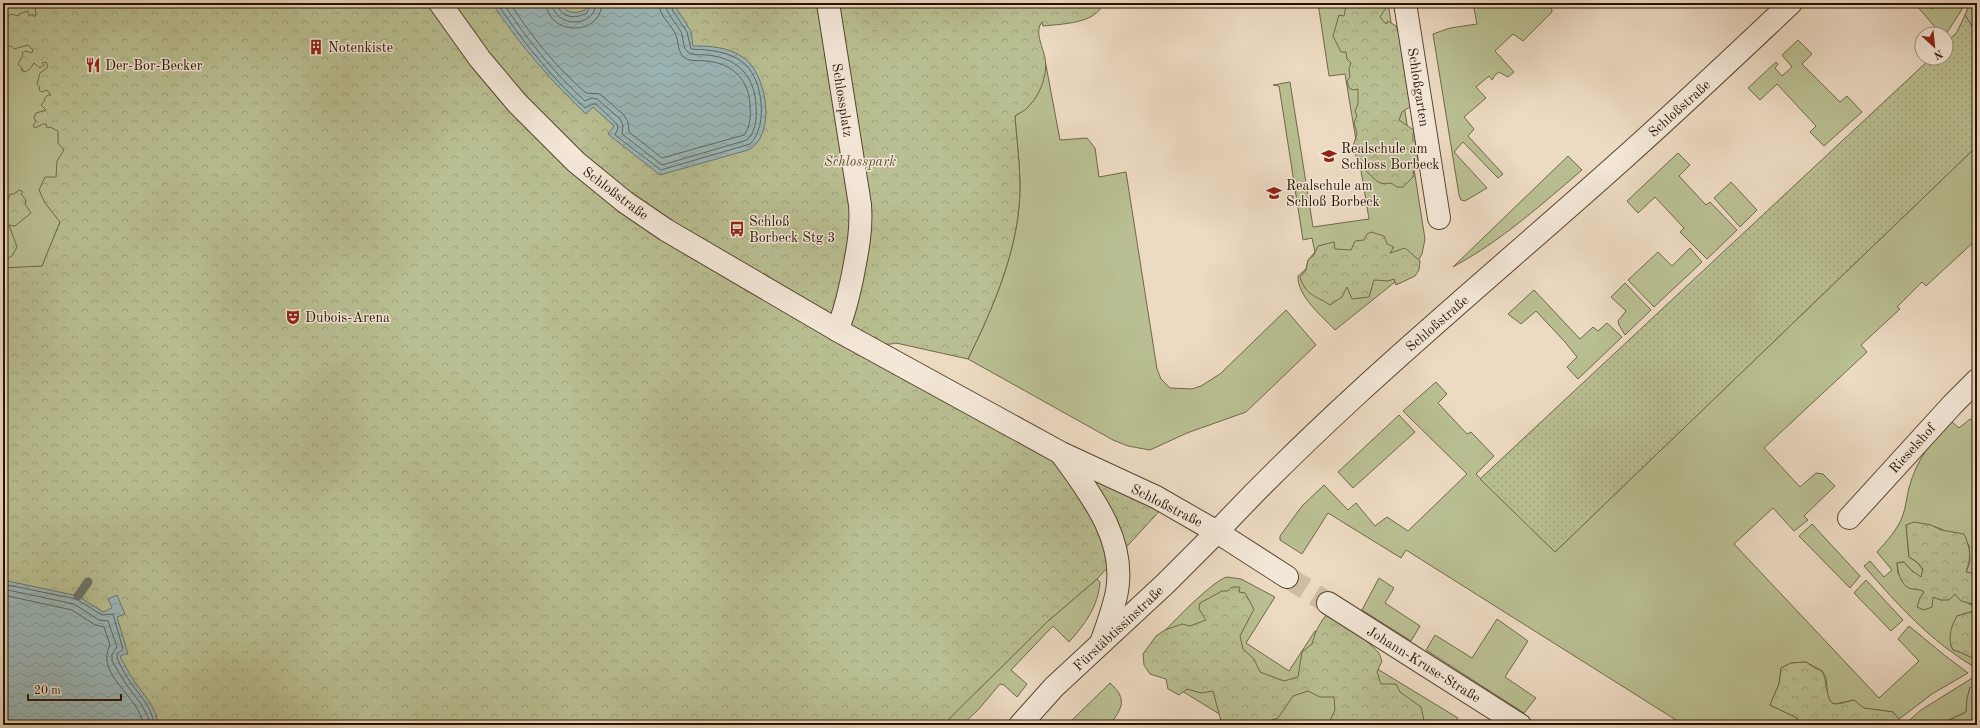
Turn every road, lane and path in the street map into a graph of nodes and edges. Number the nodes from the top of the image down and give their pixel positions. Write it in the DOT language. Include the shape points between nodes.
graph roads {
  1 [pos="440,3"];
  2 [pos="828,3"];
  3 [pos="1405,3"];
  4 [pos="1791,3"];
  5 [pos="1440,218"];
  6 [pos="837,330"];
  7 [pos="1977,380"];
  8 [pos="1061,454"];
  9 [pos="1849,518"];
  10 [pos="1216,532"];
  11 [pos="1287,577"];
  12 [pos="1328,603"];
  13 [pos="1101,643"];
  14 [pos="1020,725"];
  15 [pos="1520,725"];
  1 -- 6 [label="street, Schloßstraße" via="480,59 517,103 565,152 609,190 666,230"];
  2 -- 6 [label="street, Schlossplatz" via="860,204 860,237 855,268 844,315"];
  3 -- 5 [label="street, Schloßgarten"];
  4 -- 10 [label="street, Schloßstraße" via="1631,152 1369,382 1265,480"];
  6 -- 8 [label="street, Schloßstraße"];
  7 -- 9 [label="street, Rieselshof"];
  8 -- 10 [label="street, Schloßstraße" via="1156,497"];
  8 -- 13 [label="street, Schloßstraße" via="1087,488 1101,512 1115,552 1117,590"];
  10 -- 11 [label="street"];
  10 -- 13 [label="street, Fürstäbtissinstraße"];
  12 -- 15 [label="street, Johann-Kruse-Straße"];
  13 -- 14 [label="street, Fürstäbtissinstraße"];
}
